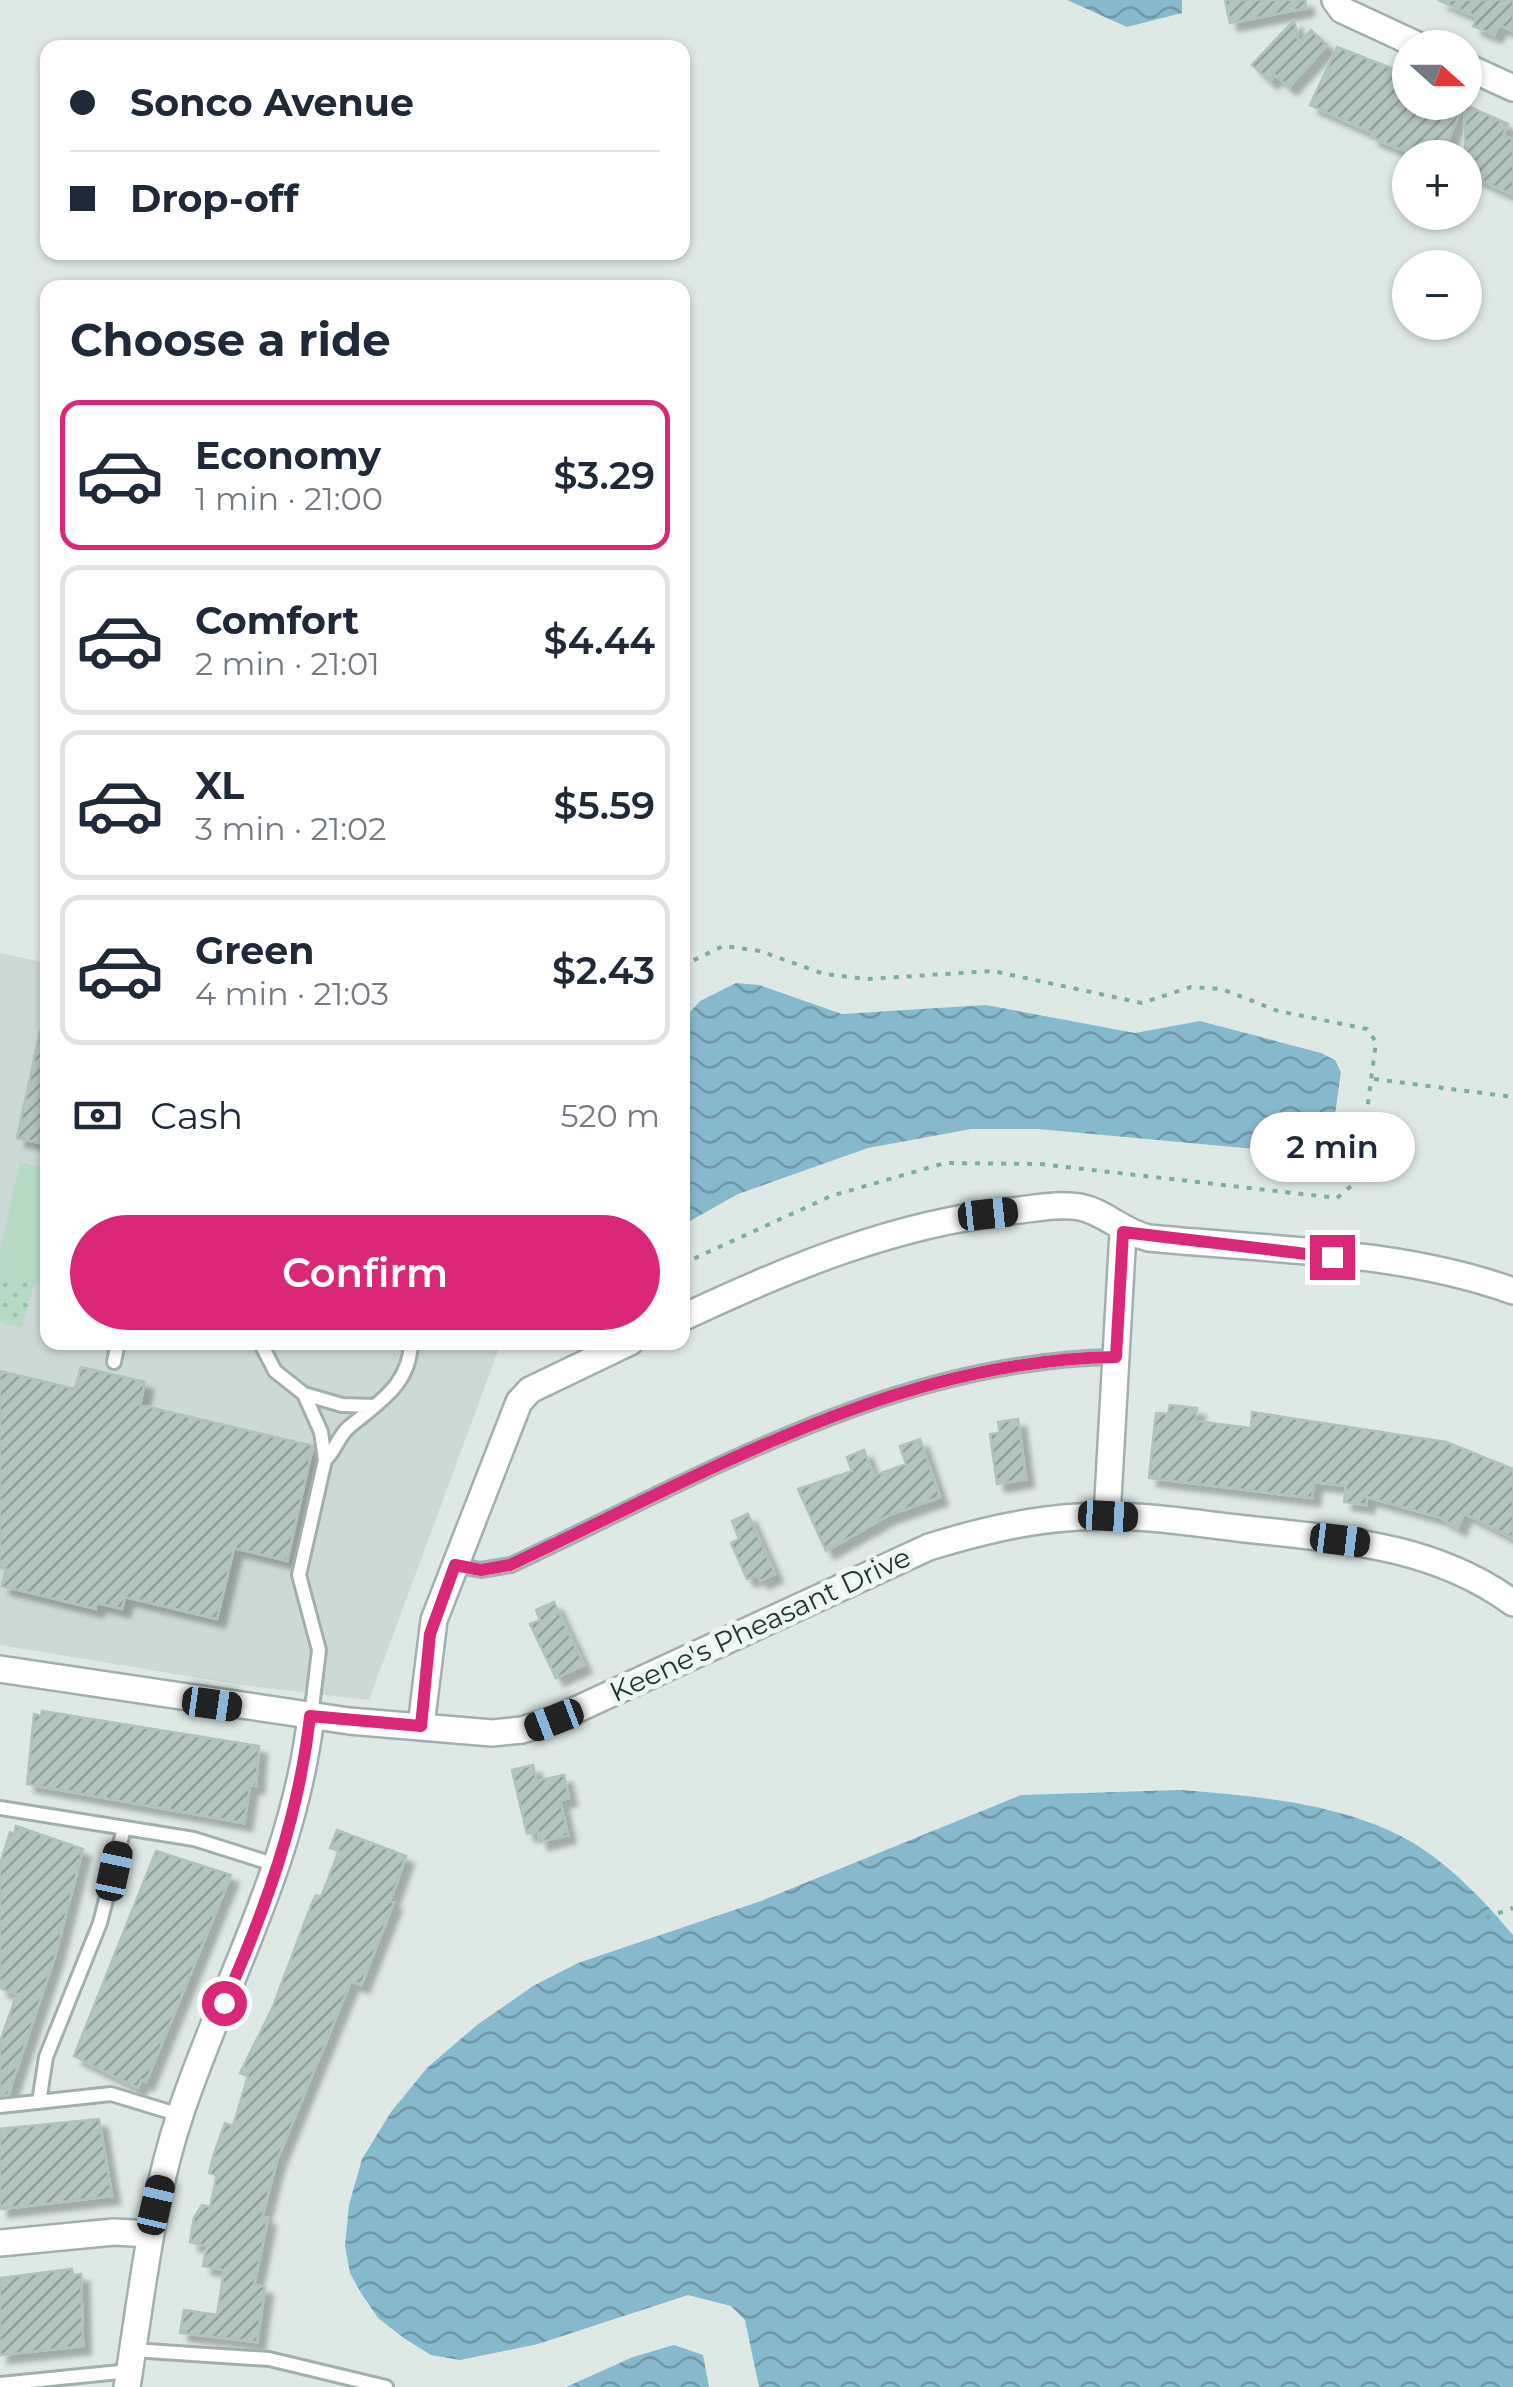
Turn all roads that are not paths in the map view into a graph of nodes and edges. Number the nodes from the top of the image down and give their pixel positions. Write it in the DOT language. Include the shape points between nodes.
graph roads {
  1 [pos="1335,0"];
  2 [pos="1392,33"];
  3 [pos="1482,74"];
  4 [pos="1513,88"];
  5 [pos="1123,1232"];
  6 [pos="1513,1291"];
  7 [pos="690,1315"];
  8 [pos="116,1350"];
  9 [pos="264,1350"];
  10 [pos="409,1350"];
  11 [pos="613,1350"];
  12 [pos="1116,1357"];
  13 [pos="114,1362"];
  14 [pos="304,1394"];
  15 [pos="375,1406"];
  16 [pos="324,1460"];
  17 [pos="1108,1516"];
  18 [pos="455,1565"];
  19 [pos="1513,1603"];
  20 [pos="1,1675"];
  21 [pos="310,1716"];
  22 [pos="421,1726"];
  23 [pos="0,1808"];
  24 [pos="124,1828"];
  25 [pos="278,1866"];
  26 [pos="39,2102"];
  27 [pos="0,2106"];
  28 [pos="180,2116"];
  29 [pos="150,2234"];
  30 [pos="0,2243"];
  31 [pos="130,2369"];
  32 [pos="0,2384"];
  33 [pos="386,2387"];
  1 -- 2 [label="street" via="1342,10"];
  3 -- 4 [label="street"];
  5 -- 6 [label="street" via="1405,1264"];
  5 -- 7 [label="street" via="1098,1213 1062,1206 932,1224 844,1248"];
  5 -- 12 [label="street"];
  8 -- 13 [label="lane"];
  9 -- 14 [label="lane" via="275,1371"];
  10 -- 15 [label="lane" via="400,1382"];
  11 -- 18 [label="street" via="530,1390 519,1402"];
  12 -- 17 [label="street"];
  12 -- 18 [label="lane" via="1006,1364 903,1389 510,1565"];
  14 -- 15 [label="lane"];
  14 -- 16 [label="lane" via="318,1422"];
  15 -- 16 [label="lane"];
  16 -- 21 [label="lane" via="300,1565 301,1594 319,1650"];
  17 -- 19 [label="street, Keene's Pheasant Drive" via="1376,1544 1466,1575"];
  17 -- 22 [label="street, Keene's Pheasant Drive" via="1022,1523 929,1547 535,1727 492,1732"];
  18 -- 22 [label="street" via="430,1634"];
  20 -- 21 [label="street, Keene's Pheasant Drive"];
  21 -- 22 [label="street, Keene's Pheasant Drive"];
  21 -- 25 [label="street"];
  23 -- 24 [label="lane"];
  24 -- 25 [label="lane" via="212,1844"];
  24 -- 26 [label="lane" via="100,1923 43,2066"];
  25 -- 28 [label="street"];
  26 -- 27 [label="lane"];
  26 -- 28 [label="lane" via="111,2094"];
  28 -- 29 [label="street"];
  29 -- 30 [label="street"];
  29 -- 31 [label="street"];
  31 -- 32 [label="lane"];
  31 -- 33 [label="lane" via="269,2359"];
}
